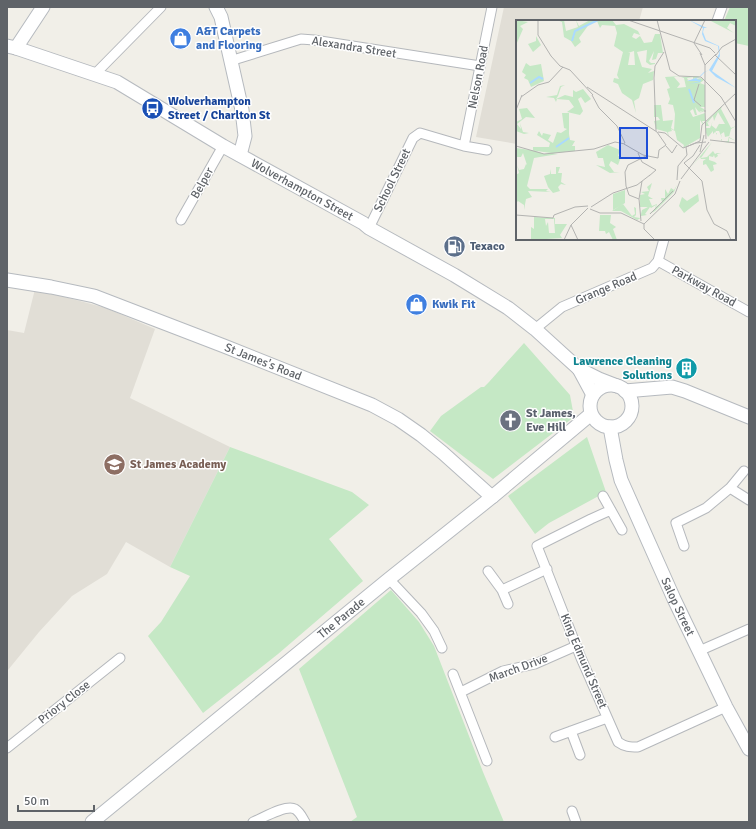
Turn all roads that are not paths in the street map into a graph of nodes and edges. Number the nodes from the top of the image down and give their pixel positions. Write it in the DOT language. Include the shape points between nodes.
graph roads {
  1 [pos="43,7"];
  2 [pos="161,7"];
  3 [pos="216,7"];
  4 [pos="492,7"];
  5 [pos="722,7"];
  6 [pos="717,20"];
  7 [pos="12,47"];
  8 [pos="230,61"];
  9 [pos="480,66"];
  10 [pos="94,74"];
  11 [pos="223,146"];
  12 [pos="464,146"];
  13 [pos="487,150"];
  14 [pos="240,155"];
  15 [pos="181,220"];
  16 [pos="368,228"];
  17 [pos="664,240"];
  18 [pos="658,261"];
  19 [pos="7,280"];
  20 [pos="749,312"];
  21 [pos="535,329"];
  22 [pos="579,368"];
  23 [pos="656,387"];
  24 [pos="621,389"];
  25 [pos="593,395"];
  26 [pos="632,404"];
  27 [pos="592,414"];
  28 [pos="749,417"];
  29 [pos="615,426"];
  30 [pos="744,471"];
  31 [pos="730,488"];
  32 [pos="603,496"];
  33 [pos="492,497"];
  34 [pos="749,500"];
  35 [pos="611,510"];
  36 [pos="622,530"];
  37 [pos="684,546"];
  38 [pos="547,569"];
  39 [pos="488,571"];
  40 [pos="389,579"];
  41 [pos="502,590"];
  42 [pos="508,604"];
  43 [pos="749,628"];
  44 [pos="576,646"];
  45 [pos="442,648"];
  46 [pos="699,651"];
  47 [pos="120,658"];
  48 [pos="453,674"];
  49 [pos="460,692"];
  50 [pos="726,707"];
  51 [pos="607,718"];
  52 [pos="570,731"];
  53 [pos="554,737"];
  54 [pos="7,747"];
  55 [pos="749,749"];
  56 [pos="580,755"];
  57 [pos="487,761"];
  58 [pos="572,811"];
  59 [pos="92,822"];
  60 [pos="253,822"];
  61 [pos="304,822"];
  62 [pos="576,822"];
  1 -- 7 [label="main road"];
  2 -- 10 [label="street"];
  3 -- 8 [label="main road"];
  4 -- 9 [label="street, Nelson Road"];
  5 -- 6 [label="street"];
  7 -- 10 [label="main road, Wolverhampton Street"];
  8 -- 9 [label="street, Alexandra Street" via="301,39"];
  8 -- 14 [label="main road" via="242,110 245,136"];
  9 -- 12 [label="street, Nelson Road"];
  10 -- 11 [label="main road, Wolverhampton Street" via="117,82"];
  11 -- 14 [label="main road, Wolverhampton Street"];
  11 -- 15 [label="street, Belper"];
  12 -- 13 [label="street, School Street"];
  12 -- 16 [label="street, School Street" via="420,133 413,138"];
  14 -- 16 [label="main road, Wolverhampton Street"];
  16 -- 21 [label="main road, Wolverhampton Street" via="454,275 508,308"];
  17 -- 18 [label="street"];
  18 -- 20 [label="street, Parkway Road"];
  18 -- 21 [label="street, Grange Road" via="652,268 562,307"];
  19 -- 33 [label="main road, St James's Road" via="51,286 94,296 372,406 398,419 426,439"];
  21 -- 22 [label="main road, Wolverhampton Street"];
  22 -- 24 [label="main road, Wolverhampton Street"];
  22 -- 25 [label="main road, Wolverhampton Street"];
  23 -- 24 [label="main road"];
  23 -- 26 [label="main road"];
  23 -- 28 [label="main road" via="672,387 685,391"];
  24 -- 25 [label="main road" via="604,386"];
  24 -- 26 [label="main road" via="630,397"];
  25 -- 27 [label="main road" via="590,401"];
  26 -- 29 [label="main road" via="629,416"];
  27 -- 29 [label="main road" via="602,425"];
  27 -- 33 [label="main road, The Parade"];
  29 -- 46 [label="main road, Salop Street" via="616,460 622,480"];
  30 -- 31 [label="street"];
  31 -- 34 [label="street"];
  31 -- 37 [label="street" via="706,508 676,523"];
  32 -- 35 [label="street"];
  33 -- 40 [label="main road, The Parade"];
  35 -- 36 [label="street"];
  35 -- 38 [label="street, King Edmund Street" via="537,546"];
  38 -- 41 [label="street"];
  38 -- 44 [label="street, King Edmund Street"];
  39 -- 41 [label="street"];
  40 -- 45 [label="street" via="422,613"];
  40 -- 59 [label="main road, The Parade"];
  41 -- 42 [label="street"];
  43 -- 46 [label="street"];
  44 -- 49 [label="street, March Drive" via="535,664 503,671"];
  44 -- 51 [label="street, King Edmund Street"];
  46 -- 50 [label="main road, Salop Street"];
  47 -- 54 [label="street, Priory Close"];
  48 -- 49 [label="street"];
  49 -- 57 [label="street"];
  50 -- 51 [label="street, King Edmund Street" via="638,747 627,747 618,742"];
  50 -- 55 [label="main road, Salop Street"];
  51 -- 52 [label="street"];
  52 -- 53 [label="street"];
  52 -- 56 [label="street"];
  58 -- 62 [label="street"];
  60 -- 61 [label="street" via="284,808 294,808"];
}
